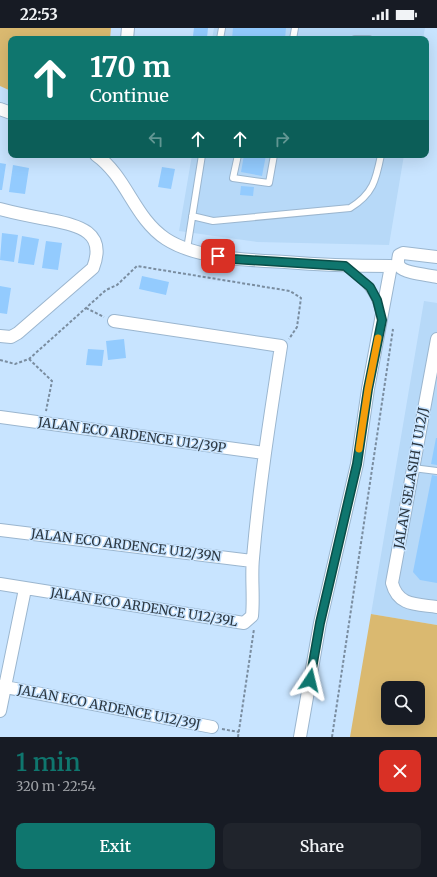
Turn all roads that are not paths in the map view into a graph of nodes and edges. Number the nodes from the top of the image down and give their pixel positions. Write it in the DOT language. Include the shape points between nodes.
graph roads {
  1 [pos="101,158"];
  2 [pos="202,158"];
  3 [pos="237,158"];
  4 [pos="274,158"];
  5 [pos="380,158"];
  6 [pos="0,209"];
  7 [pos="192,216"];
  8 [pos="187,248"];
  9 [pos="437,257"];
  10 [pos="345,266"];
  11 [pos="437,277"];
  12 [pos="114,320"];
  13 [pos="382,320"];
  14 [pos="0,336"];
  15 [pos="437,339"];
  16 [pos="0,417"];
  17 [pos="264,453"];
  18 [pos="413,468"];
  19 [pos="437,471"];
  20 [pos="0,530"];
  21 [pos="252,561"];
  22 [pos="0,584"];
  23 [pos="25,589"];
  24 [pos="437,607"];
  25 [pos="2,686"];
  26 [pos="0,711"];
  27 [pos="212,727"];
  28 [pos="300,737"];
  1 -- 8 [label="street" via="111,167 141,214 166,238"];
  2 -- 7 [label="lane"];
  3 -- 4 [label="lane" via="234,178 270,183"];
  5 -- 7 [label="lane" via="372,188 366,197 350,208 213,221"];
  6 -- 14 [label="street" via="76,225 88,232 97,247 93,268 18,333 11,337"];
  7 -- 8 [label="lane"];
  8 -- 10 [label="street" via="233,259"];
  9 -- 11 [label="street" via="403,253 399,255 398,263 400,268 405,270"];
  10 -- 13 [label="lane" via="370,287 377,300"];
  10 -- 13 [label="street" via="391,266"];
  12 -- 17 [label="street, JALAN ECO ARDENCE U12/39L" via="281,346"];
  13 -- 28 [label="street" via="357,464 320,623"];
  15 -- 18 [label="street, JALAN SELASIH J U12/J"];
  16 -- 17 [label="street, JALAN ECO ARDENCE U12/39P"];
  17 -- 21 [label="street, JALAN ECO ARDENCE U12/39L"];
  18 -- 19 [label="lane"];
  18 -- 24 [label="street, JALAN SELASIH J U12/J" via="392,583 395,593 404,601"];
  20 -- 21 [label="street, JALAN ECO ARDENCE U12/39N"];
  21 -- 23 [label="street, JALAN ECO ARDENCE U12/39L" via="252,616 244,623"];
  22 -- 23 [label="street"];
  23 -- 25 [label="street"];
  25 -- 26 [label="street"];
  25 -- 27 [label="street, JALAN ECO ARDENCE U12/39J"];
}
